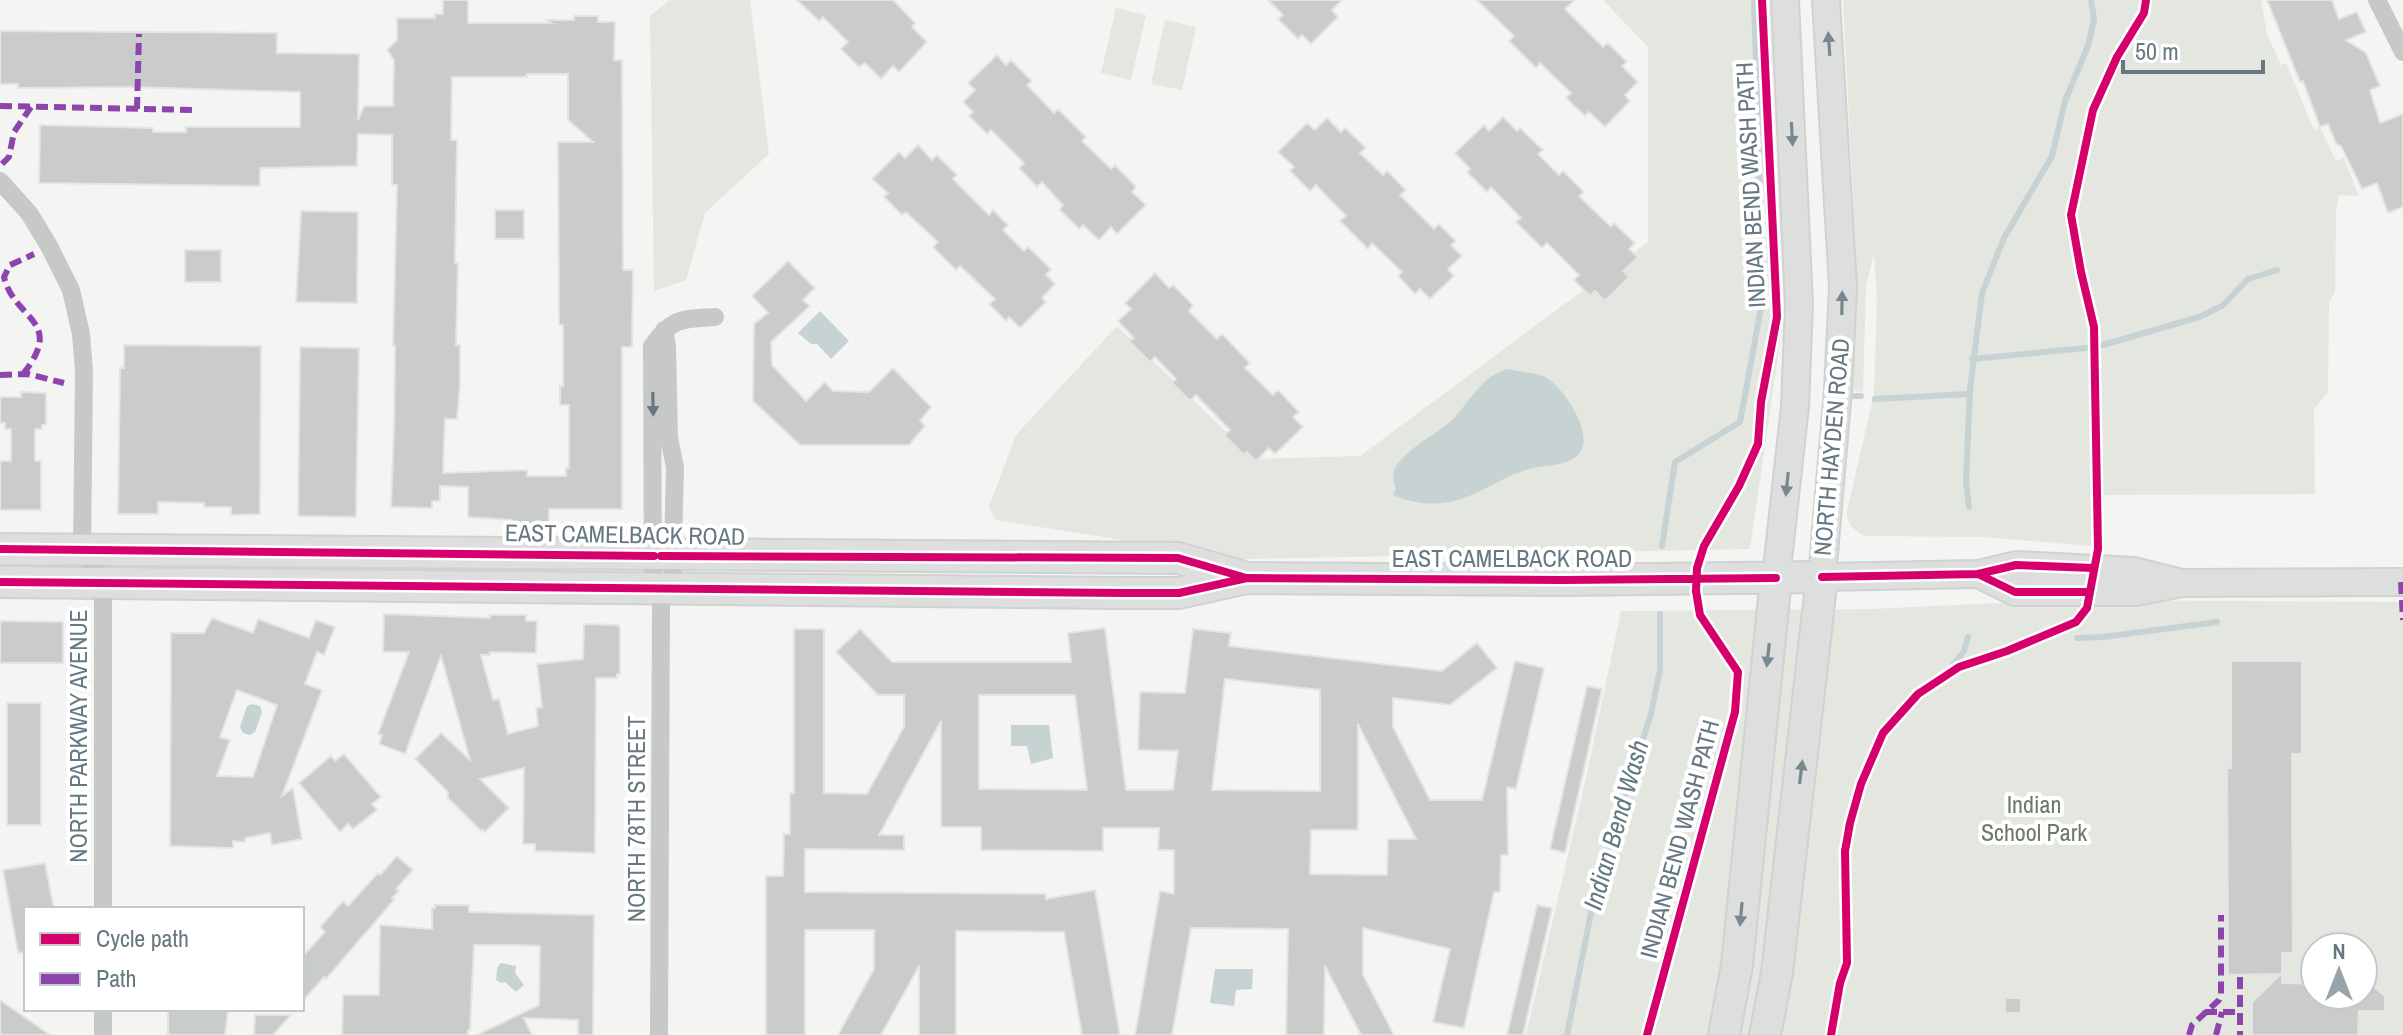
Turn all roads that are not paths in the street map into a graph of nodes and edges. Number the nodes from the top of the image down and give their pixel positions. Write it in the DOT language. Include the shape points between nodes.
graph roads {
  1 [pos="1785,0"];
  2 [pos="1826,0"];
  3 [pos="2377,0"];
  4 [pos="2403,52"];
  5 [pos="0,181"];
  6 [pos="715,317"];
  7 [pos="0,549"];
  8 [pos="392,552"];
  9 [pos="664,556"];
  10 [pos="93,566"];
  11 [pos="1822,577"];
  12 [pos="1247,578"];
  13 [pos="1776,578"];
  14 [pos="0,582"];
  15 [pos="2403,582"];
  16 [pos="384,585"];
  17 [pos="662,593"];
  18 [pos="103,907"];
  19 [pos="103,1011"];
  20 [pos="103,1035"];
  21 [pos="659,1035"];
  22 [pos="1724,1035"];
  23 [pos="1765,1035"];
  1 -- 13 [label="main road, NORTH HAYDEN ROAD, one-way" via="1799,305 1795,406"];
  11 -- 2 [label="main road, NORTH HAYDEN ROAD, one-way" via="1843,287"];
  3 -- 4 [label="street"];
  5 -- 10 [label="street, NORTH PARKWAY AVENUE" via="29,213 71,290 81,334"];
  6 -- 9 [label="street, NORTH 78TH STREET" via="679,319 664,330 675,467"];
  7 -- 10 [label="main road, EAST CAMELBACK ROAD"];
  8 -- 9 [label="main road, EAST CAMELBACK ROAD"];
  8 -- 10 [label="main road, EAST CAMELBACK ROAD"];
  8 -- 16 [label="main road"];
  9 -- 12 [label="main road, EAST CAMELBACK ROAD" via="1178,558"];
  9 -- 17 [label="street, NORTH 78TH STREET"];
  10 -- 14 [label="main road, EAST CAMELBACK ROAD"];
  10 -- 16 [label="main road, EAST CAMELBACK ROAD"];
  10 -- 18 [label="street, NORTH PARKWAY AVENUE"];
  11 -- 13 [label="main road, EAST CAMELBACK ROAD"];
  11 -- 15 [label="main road, EAST CAMELBACK ROAD" via="1978,574 2015,592 2136,592 2182,583"];
  23 -- 11 [label="main road, NORTH HAYDEN ROAD, one-way" via="1777,973"];
  12 -- 13 [label="main road, EAST CAMELBACK ROAD"];
  12 -- 17 [label="main road, EAST CAMELBACK ROAD" via="1179,593"];
  13 -- 22 [label="main road, NORTH HAYDEN ROAD, one-way" via="1737,965"];
  16 -- 17 [label="main road, EAST CAMELBACK ROAD"];
  17 -- 21 [label="street, NORTH 78TH STREET"];
  19 -- 20 [label="street"];
}
